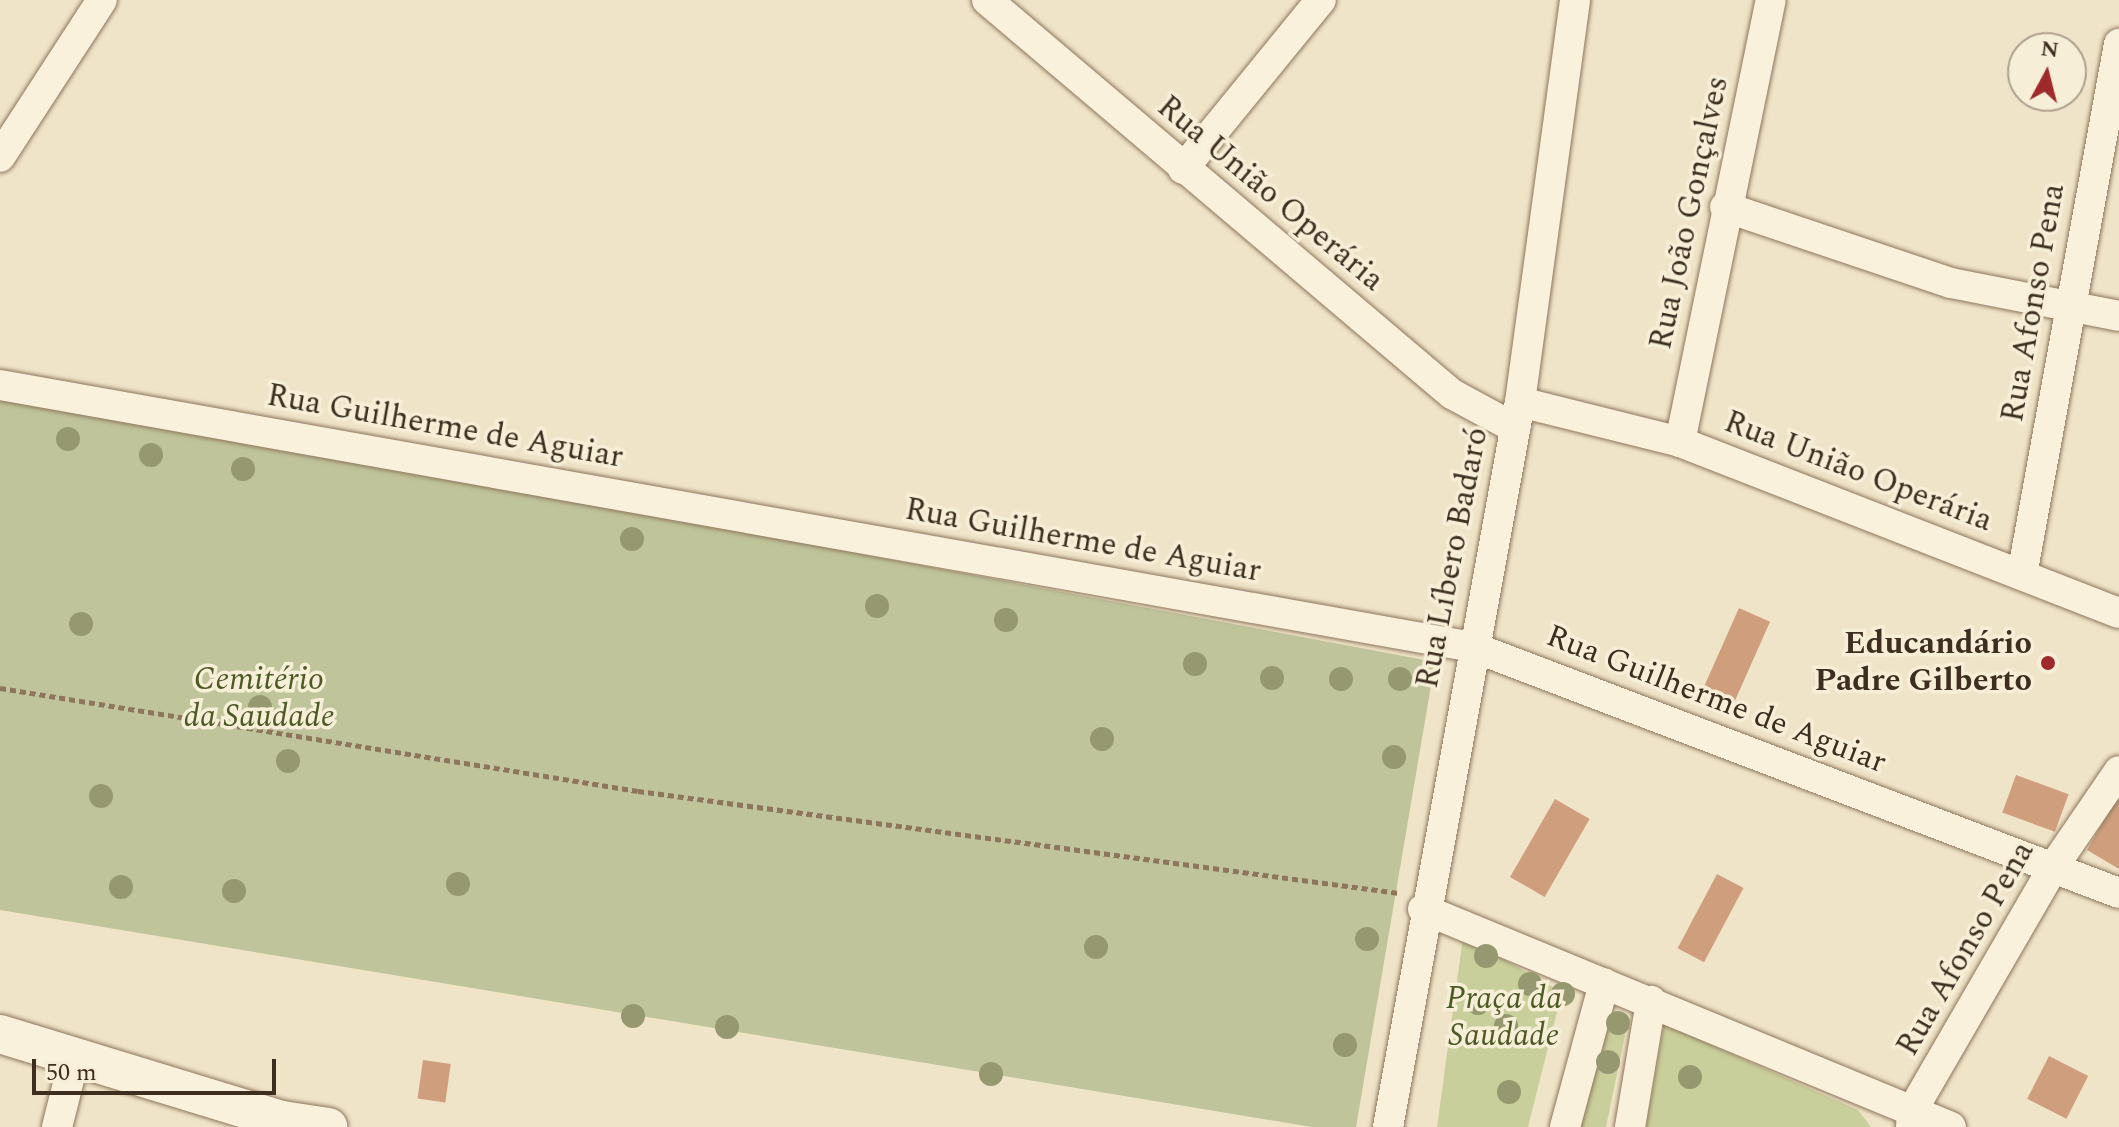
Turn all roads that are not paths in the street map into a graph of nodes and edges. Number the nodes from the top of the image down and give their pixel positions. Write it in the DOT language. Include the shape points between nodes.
graph roads {
  1 [pos="102,0"];
  2 [pos="987,0"];
  3 [pos="1321,0"];
  4 [pos="1575,0"];
  5 [pos="1771,0"];
  6 [pos="2119,44"];
  7 [pos="0,157"];
  8 [pos="1183,169"];
  9 [pos="1725,207"];
  10 [pos="2070,306"];
  11 [pos="2119,316"];
  12 [pos="0,385"];
  13 [pos="1518,415"];
  14 [pos="1680,442"];
  15 [pos="2022,575"];
  16 [pos="2119,613"];
  17 [pos="1473,647"];
  18 [pos="2119,771"];
  19 [pos="2054,866"];
  20 [pos="2119,893"];
  21 [pos="1423,909"];
  22 [pos="1604,983"];
  23 [pos="1651,1001"];
  24 [pos="0,1034"];
  25 [pos="75,1056"];
  26 [pos="1912,1119"];
  27 [pos="57,1127"];
  28 [pos="328,1127"];
  29 [pos="1388,1127"];
  30 [pos="1565,1127"];
  31 [pos="1630,1127"];
  32 [pos="1951,1127"];
  1 -- 7 [label="street"];
  2 -- 8 [label="street, Rua União Operária"];
  3 -- 8 [label="street"];
  4 -- 13 [label="street, Rua Líbero Badaró"];
  5 -- 9 [label="street, Rua João Gonçalves"];
  6 -- 10 [label="street, Rua Afonso Pena"];
  8 -- 13 [label="street, Rua União Operária" via="1452,394"];
  9 -- 10 [label="street" via="1951,283"];
  9 -- 14 [label="street, Rua João Gonçalves"];
  10 -- 11 [label="street"];
  10 -- 15 [label="street, Rua Afonso Pena"];
  12 -- 17 [label="street, Rua Guilherme de Aguiar"];
  13 -- 14 [label="street, Rua União Operária"];
  13 -- 17 [label="street, Rua Líbero Badaró"];
  14 -- 15 [label="street, Rua União Operária"];
  15 -- 16 [label="street, Rua União Operária"];
  17 -- 19 [label="street, Rua Guilherme de Aguiar"];
  17 -- 21 [label="street, Rua Líbero Badaró"];
  18 -- 19 [label="street, Rua Afonso Pena"];
  19 -- 20 [label="street, Rua Guilherme de Aguiar"];
  19 -- 26 [label="street, Rua Afonso Pena"];
  21 -- 22 [label="street"];
  21 -- 29 [label="street, Rua Líbero Badaró"];
  22 -- 23 [label="street"];
  22 -- 30 [label="street"];
  23 -- 26 [label="street"];
  23 -- 31 [label="street"];
  24 -- 25 [label="street"];
  25 -- 27 [label="street"];
  25 -- 28 [label="street"];
  26 -- 32 [label="street"];
}
